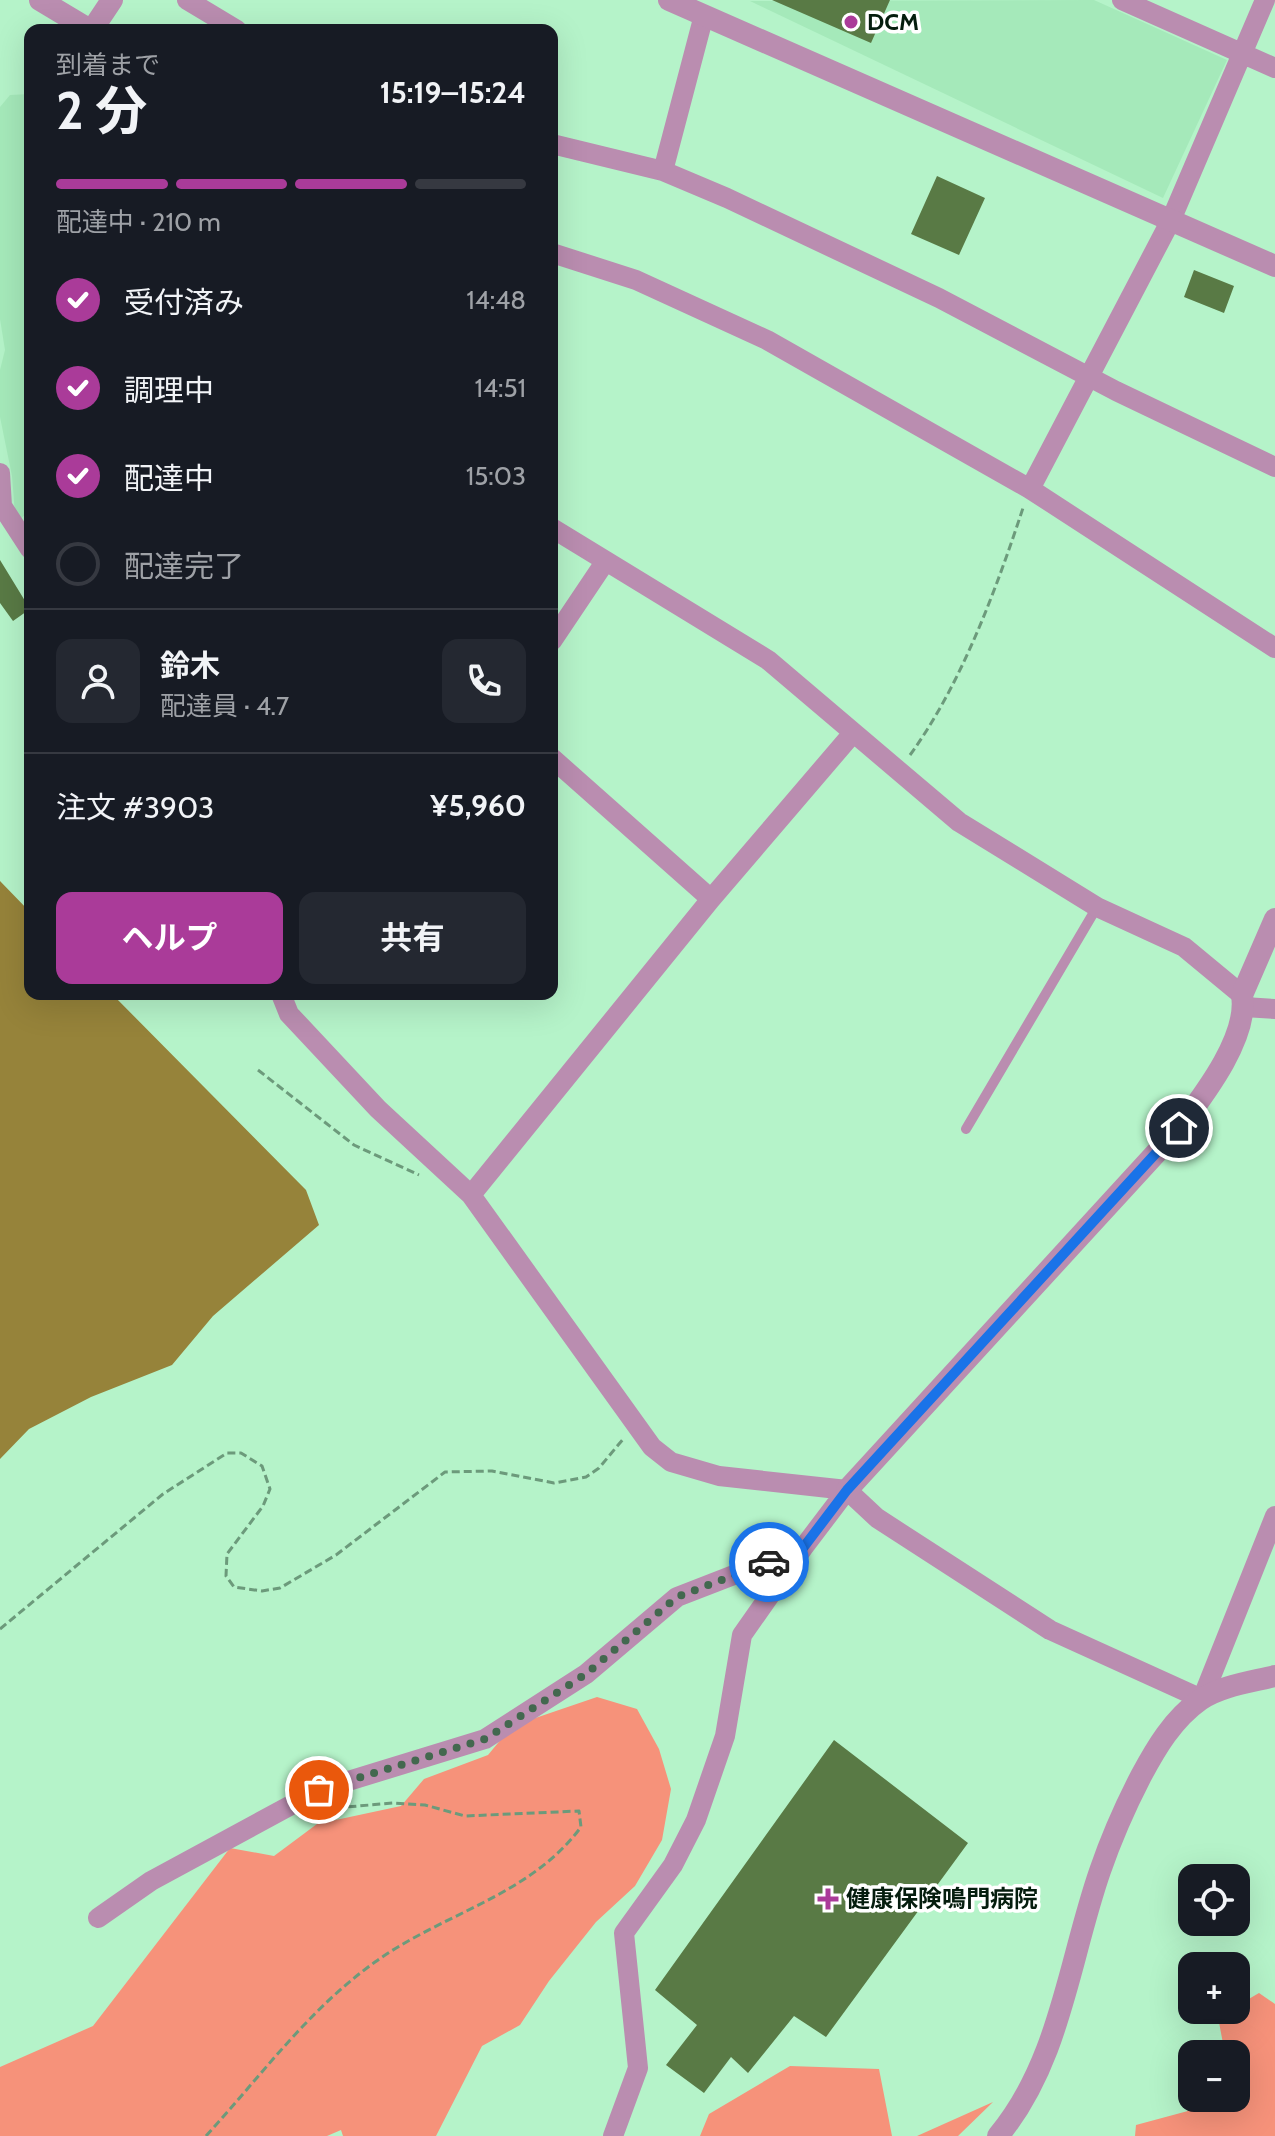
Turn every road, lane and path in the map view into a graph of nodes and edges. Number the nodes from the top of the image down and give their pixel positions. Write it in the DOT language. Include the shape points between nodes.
graph roads {
  1 [pos="40,0"];
  2 [pos="112,0"];
  3 [pos="187,0"];
  4 [pos="669,0"];
  5 [pos="1122,0"];
  6 [pos="1265,0"];
  7 [pos="704,15"];
  8 [pos="81,24"];
  9 [pos="95,24"];
  10 [pos="227,24"];
  11 [pos="1242,54"];
  12 [pos="1275,68"];
  13 [pos="558,145"];
  14 [pos="663,171"];
  15 [pos="1171,220"];
  16 [pos="558,255"];
  17 [pos="1275,266"];
  18 [pos="1090,375"];
  19 [pos="1275,467"];
  20 [pos="0,473"];
  21 [pos="1030,489"];
  22 [pos="558,532"];
  23 [pos="24,540"];
  24 [pos="605,562"];
  25 [pos="558,632"];
  26 [pos="1275,648"];
  27 [pos="853,733"];
  28 [pos="558,763"];
  29 [pos="899,771"];
  30 [pos="711,899"];
  31 [pos="1097,907"];
  32 [pos="1275,919"];
  33 [pos="283,1000"];
  34 [pos="1243,1001"];
  35 [pos="1275,1009"];
  36 [pos="258,1070"];
  37 [pos="966,1129"];
  38 [pos="432,1180"];
  39 [pos="471,1195"];
  40 [pos="636,1423"];
  41 [pos="847,1490"];
  42 [pos="1275,1516"];
  43 [pos="803,1548"];
  44 [pos="0,1629"];
  45 [pos="1275,1676"];
  46 [pos="1202,1699"];
  47 [pos="332,1808"];
  48 [pos="98,1918"];
  49 [pos="206,2136"];
  50 [pos="613,2136"];
  51 [pos="998,2136"];
  1 -- 8 [label="street"];
  2 -- 9 [label="street"];
  3 -- 10 [label="street"];
  4 -- 7 [label="street"];
  5 -- 11 [label="street"];
  6 -- 11 [label="street"];
  7 -- 14 [label="street"];
  7 -- 15 [label="street"];
  11 -- 12 [label="street"];
  11 -- 15 [label="street"];
  13 -- 14 [label="street"];
  14 -- 18 [label="street" via="939,298"];
  15 -- 17 [label="street"];
  15 -- 18 [label="street"];
  16 -- 21 [label="street" via="636,280 722,317"];
  18 -- 19 [label="street"];
  18 -- 21 [label="street"];
  20 -- 23 [label="street" via="2,506"];
  21 -- 26 [label="street"];
  21 -- 29 [label="path" via="972,643 926,733"];
  22 -- 24 [label="street"];
  24 -- 25 [label="street"];
  24 -- 27 [label="street" via="768,660"];
  27 -- 29 [label="street"];
  27 -- 30 [label="street"];
  28 -- 30 [label="street"];
  29 -- 31 [label="street" via="959,822"];
  30 -- 39 [label="street"];
  31 -- 34 [label="street" via="1184,947"];
  31 -- 37 [label="lane"];
  32 -- 34 [label="street"];
  33 -- 39 [label="street" via="289,1014 378,1109"];
  34 -- 35 [label="street"];
  34 -- 41 [label="street" via="1220,1073 1179,1128"];
  36 -- 38 [label="path" via="354,1145"];
  39 -- 40 [label="street"];
  40 -- 41 [label="street" via="652,1447 671,1462 719,1476"];
  40 -- 44 [label="path" via="586,1477 554,1483 492,1471 445,1472 336,1555 280,1588 262,1591 234,1587 226,1576 227,1554 270,1489 262,1466 241,1453 227,1453 163,1494"];
  41 -- 43 [label="street"];
  41 -- 46 [label="street" via="877,1518 1050,1630"];
  42 -- 46 [label="street"];
  43 -- 48 [label="street" via="677,1597 586,1674 485,1739 319,1790 151,1881"];
  43 -- 50 [label="street" via="742,1635 725,1736 696,1820 673,1865 624,1933 638,2068"];
  45 -- 46 [label="street"];
  46 -- 51 [label="street" via="1157,1746 1126,1805 1037,2075"];
  47 -- 49 [label="path" via="393,1803 465,1816 579,1811 581,1827 562,1853 514,1888 420,1933 341,1989 271,2058"];
}
